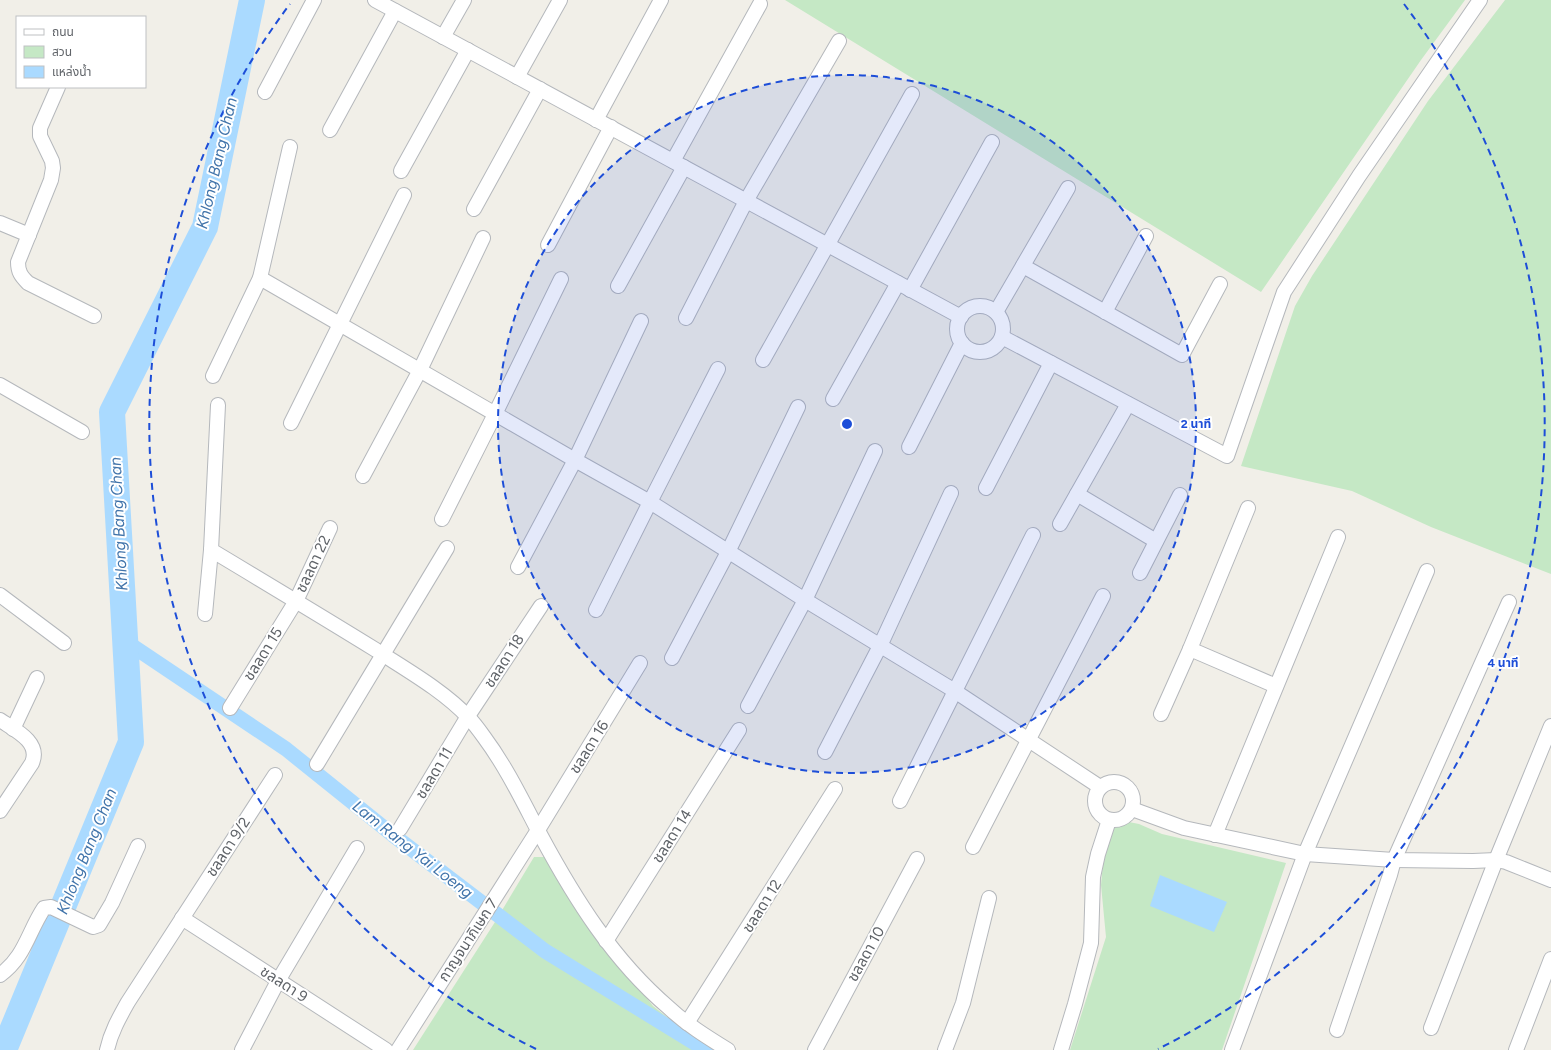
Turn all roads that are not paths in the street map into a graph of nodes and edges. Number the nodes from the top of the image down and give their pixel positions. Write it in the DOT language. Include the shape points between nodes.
graph roads {
  1 [pos="314,0"];
  2 [pos="375,0"];
  3 [pos="464,0"];
  4 [pos="560,0"];
  5 [pos="661,0"];
  6 [pos="1480,0"];
  7 [pos="760,4"];
  8 [pos="395,10"];
  9 [pos="443,37"];
  10 [pos="839,41"];
  11 [pos="468,50"];
  12 [pos="517,77"];
  13 [pos="58,88"];
  14 [pos="540,89"];
  15 [pos="265,92"];
  16 [pos="912,94"];
  17 [pos="596,120"];
  18 [pos="611,128"];
  19 [pos="330,130"];
  20 [pos="992,142"];
  21 [pos="290,147"];
  22 [pos="678,164"];
  23 [pos="401,171"];
  24 [pos="1068,188"];
  25 [pos="404,195"];
  26 [pos="746,201"];
  27 [pos="474,209"];
  28 [pos="0,223"];
  29 [pos="29,235"];
  30 [pos="1146,236"];
  31 [pos="483,238"];
  32 [pos="827,245"];
  33 [pos="548,246"];
  34 [pos="1023,266"];
  35 [pos="260,278"];
  36 [pos="561,279"];
  37 [pos="898,283"];
  38 [pos="1220,284"];
  39 [pos="618,286"];
  40 [pos="910,290"];
  41 [pos="996,312"];
  42 [pos="1105,312"];
  43 [pos="94,316"];
  44 [pos="960,317"];
  45 [pos="686,318"];
  46 [pos="641,321"];
  47 [pos="341,324"];
  48 [pos="1002,337"];
  49 [pos="962,343"];
  50 [pos="763,360"];
  51 [pos="1051,363"];
  52 [pos="718,369"];
  53 [pos="420,370"];
  54 [pos="213,376"];
  55 [pos="0,385"];
  56 [pos="833,399"];
  57 [pos="1128,404"];
  58 [pos="218,405"];
  59 [pos="798,407"];
  60 [pos="495,414"];
  61 [pos="291,423"];
  62 [pos="82,432"];
  63 [pos="909,447"];
  64 [pos="875,451"];
  65 [pos="575,460"];
  66 [pos="363,476"];
  67 [pos="986,488"];
  68 [pos="952,493"];
  69 [pos="1077,494"];
  70 [pos="1180,495"];
  71 [pos="650,502"];
  72 [pos="1248,508"];
  73 [pos="442,519"];
  74 [pos="1060,524"];
  75 [pos="330,528"];
  76 [pos="1033,535"];
  77 [pos="1338,537"];
  78 [pos="1156,541"];
  79 [pos="448,548"];
  80 [pos="212,550"];
  81 [pos="728,552"];
  82 [pos="518,567"];
  83 [pos="1427,571"];
  84 [pos="1140,573"];
  85 [pos="0,595"];
  86 [pos="1103,596"];
  87 [pos="805,600"];
  88 [pos="296,601"];
  89 [pos="1509,602"];
  90 [pos="540,606"];
  91 [pos="596,610"];
  92 [pos="205,614"];
  93 [pos="64,643"];
  94 [pos="880,646"];
  95 [pos="1190,649"];
  96 [pos="383,655"];
  97 [pos="672,658"];
  98 [pos="640,663"];
  99 [pos="37,678"];
  100 [pos="1276,686"];
  101 [pos="955,692"];
  102 [pos="748,706"];
  103 [pos="230,708"];
  104 [pos="1161,714"];
  105 [pos="468,716"];
  106 [pos="0,720"];
  107 [pos="1551,726"];
  108 [pos="12,728"];
  109 [pos="738,730"];
  110 [pos="1028,740"];
  111 [pos="825,752"];
  112 [pos="317,764"];
  113 [pos="275,775"];
  114 [pos="1100,787"];
  115 [pos="835,789"];
  116 [pos="900,800"];
  117 [pos="1132,809"];
  118 [pos="0,811"];
  119 [pos="1109,820"];
  120 [pos="400,830"];
  121 [pos="538,830"];
  122 [pos="1215,835"];
  123 [pos="138,846"];
  124 [pos="973,847"];
  125 [pos="358,848"];
  126 [pos="1305,854"];
  127 [pos="917,859"];
  128 [pos="1394,860"];
  129 [pos="1496,860"];
  130 [pos="1551,880"];
  131 [pos="989,898"];
  132 [pos="182,918"];
  133 [pos="606,941"];
  134 [pos="1551,959"];
  135 [pos="0,975"];
  136 [pos="278,981"];
  137 [pos="687,1023"];
  138 [pos="1432,1028"];
  139 [pos="1337,1030"];
  140 [pos="107,1050"];
  141 [pos="242,1050"];
  142 [pos="386,1050"];
  143 [pos="398,1050"];
  144 [pos="728,1050"];
  145 [pos="815,1050"];
  146 [pos="945,1050"];
  147 [pos="1061,1050"];
  148 [pos="1232,1050"];
  149 [pos="1516,1050"];
  1 -- 15 [label="street"];
  2 -- 8 [label="street"];
  3 -- 9 [label="street"];
  4 -- 12 [label="street"];
  5 -- 17 [label="street"];
  6 -- 57 [label="street" via="1359,176 1284,292 1227,456"];
  7 -- 22 [label="street"];
  8 -- 9 [label="street"];
  8 -- 19 [label="street"];
  9 -- 11 [label="street"];
  10 -- 26 [label="street"];
  11 -- 12 [label="street"];
  11 -- 23 [label="street"];
  12 -- 14 [label="street"];
  13 -- 29 [label="street" via="40,128 40,136 52,161 51,180"];
  14 -- 17 [label="street"];
  14 -- 27 [label="street"];
  16 -- 32 [label="street"];
  17 -- 18 [label="street"];
  18 -- 22 [label="street"];
  18 -- 33 [label="street"];
  20 -- 40 [label="street"];
  21 -- 35 [label="street"];
  22 -- 26 [label="street"];
  22 -- 39 [label="street"];
  24 -- 34 [label="street"];
  25 -- 47 [label="street"];
  26 -- 32 [label="street"];
  26 -- 45 [label="street"];
  28 -- 29 [label="street"];
  29 -- 43 [label="street" via="18,262 20,276"];
  30 -- 42 [label="street"];
  31 -- 53 [label="street"];
  32 -- 37 [label="street"];
  32 -- 50 [label="street"];
  34 -- 41 [label="street"];
  34 -- 42 [label="street"];
  35 -- 47 [label="street"];
  35 -- 54 [label="street"];
  36 -- 60 [label="street"];
  37 -- 40 [label="street"];
  37 -- 56 [label="street"];
  38 -- 42 [label="street" via="1182,355"];
  40 -- 44 [label="street"];
  41 -- 44 [label="street" via="990,308 976,306 968,309"];
  41 -- 48 [label="street" via="1003,325"];
  44 -- 49 [label="street" via="957,328"];
  46 -- 65 [label="street"];
  47 -- 53 [label="street"];
  47 -- 61 [label="street"];
  48 -- 49 [label="street" via="996,346 983,352 975,352"];
  48 -- 51 [label="street"];
  49 -- 63 [label="street"];
  51 -- 57 [label="street"];
  51 -- 67 [label="street"];
  52 -- 71 [label="street"];
  53 -- 60 [label="street"];
  53 -- 66 [label="street"];
  55 -- 62 [label="street"];
  57 -- 69 [label="street"];
  58 -- 80 [label="street"];
  59 -- 81 [label="street"];
  60 -- 65 [label="street"];
  60 -- 73 [label="street"];
  64 -- 87 [label="street"];
  65 -- 71 [label="street"];
  65 -- 82 [label="street"];
  68 -- 94 [label="street"];
  69 -- 74 [label="street"];
  69 -- 78 [label="street"];
  70 -- 78 [label="street"];
  71 -- 81 [label="street"];
  71 -- 91 [label="street"];
  72 -- 95 [label="street"];
  75 -- 88 [label="street, ชลลดา 22"];
  76 -- 101 [label="street"];
  77 -- 100 [label="street"];
  78 -- 84 [label="street"];
  79 -- 96 [label="street"];
  80 -- 88 [label="street"];
  80 -- 92 [label="street"];
  81 -- 87 [label="street"];
  81 -- 97 [label="street"];
  83 -- 126 [label="street"];
  85 -- 93 [label="street"];
  86 -- 110 [label="street"];
  87 -- 94 [label="street"];
  87 -- 102 [label="street"];
  88 -- 96 [label="street"];
  88 -- 103 [label="street, ชลลดา 15"];
  89 -- 128 [label="street"];
  90 -- 105 [label="street, ชลลดา 18"];
  94 -- 101 [label="street"];
  94 -- 111 [label="street"];
  95 -- 100 [label="street"];
  95 -- 104 [label="street"];
  96 -- 105 [label="street"];
  96 -- 112 [label="street"];
  98 -- 121 [label="street, ชลลดา 16"];
  99 -- 108 [label="street"];
  100 -- 122 [label="street"];
  101 -- 110 [label="street"];
  101 -- 116 [label="street"];
  105 -- 120 [label="street, ชลลดา 11"];
  105 -- 121 [label="street" via="516,786"];
  106 -- 108 [label="street"];
  107 -- 129 [label="street"];
  108 -- 118 [label="street" via="31,744 35,756"];
  109 -- 133 [label="street, ชลลดา 14"];
  110 -- 114 [label="street"];
  110 -- 124 [label="street"];
  113 -- 132 [label="street, ชลลดา 9/2"];
  114 -- 117 [label="street" via="1107,782 1116,781 1124,784 1133,798"];
  114 -- 119 [label="street" via="1095,796 1095,806 1100,815"];
  115 -- 137 [label="street, ชลลดา 12"];
  117 -- 119 [label="street" via="1124,818"];
  117 -- 122 [label="street" via="1184,828"];
  119 -- 147 [label="street" via="1093,877 1091,943"];
  121 -- 133 [label="street" via="560,872"];
  121 -- 143 [label="street, กาญจนาภิเษก 7"];
  122 -- 126 [label="street"];
  123 -- 135 [label="street" via="100,925 93,928 51,907 44,908 18,959"];
  125 -- 136 [label="street"];
  126 -- 128 [label="street"];
  126 -- 148 [label="street"];
  127 -- 145 [label="street, ชลลดา 10"];
  128 -- 129 [label="street"];
  128 -- 139 [label="street"];
  129 -- 130 [label="street"];
  129 -- 138 [label="street"];
  131 -- 146 [label="street" via="962,1003"];
  132 -- 136 [label="street, ชลลดา 9"];
  132 -- 140 [label="street, ชลลดา 9/2" via="120,1016"];
  133 -- 137 [label="street" via="641,982"];
  134 -- 149 [label="street"];
  136 -- 141 [label="street"];
  136 -- 142 [label="street, ชลลดา 9"];
  137 -- 144 [label="street"];
}
